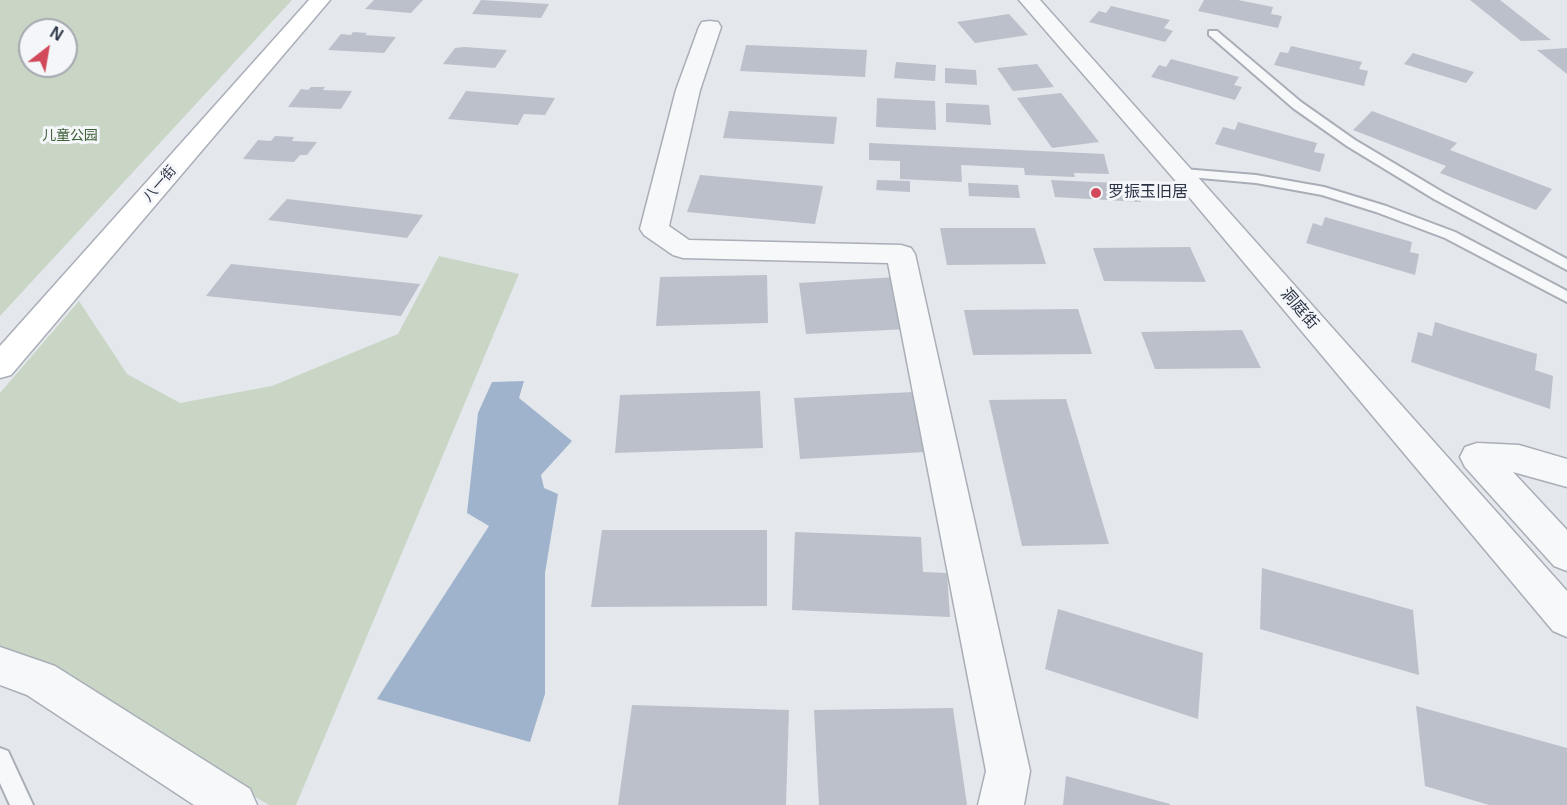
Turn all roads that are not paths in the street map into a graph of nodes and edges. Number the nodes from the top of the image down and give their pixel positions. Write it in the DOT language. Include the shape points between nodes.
graph roads {
  1 [pos="320,0"];
  2 [pos="1029,0"];
  3 [pos="710,27"];
  4 [pos="1213,33"];
  5 [pos="1183,173"];
  6 [pos="1567,265"];
  7 [pos="1567,297"];
  8 [pos="0,368"];
  9 [pos="1567,473"];
  10 [pos="1567,555"];
  11 [pos="1567,620"];
  12 [pos="0,666"];
  13 [pos="0,759"];
  14 [pos="22,805"];
  15 [pos="234,805"];
  16 [pos="1001,805"];
  1 -- 8 [label="street, 八一街"];
  2 -- 5 [label="street, 洞庭街"];
  3 -- 16 [label="street" via="688,90 654,229 683,249 901,254 1008,771"];
  4 -- 6 [label="lane" via="1297,105 1351,143"];
  5 -- 7 [label="lane" via="1290,185 1372,206 1450,235"];
  5 -- 11 [label="street, 洞庭街"];
  9 -- 10 [label="street" via="1519,459 1477,457"];
  12 -- 15 [label="street" via="40,680"];
  13 -- 14 [label="lane"];
}
